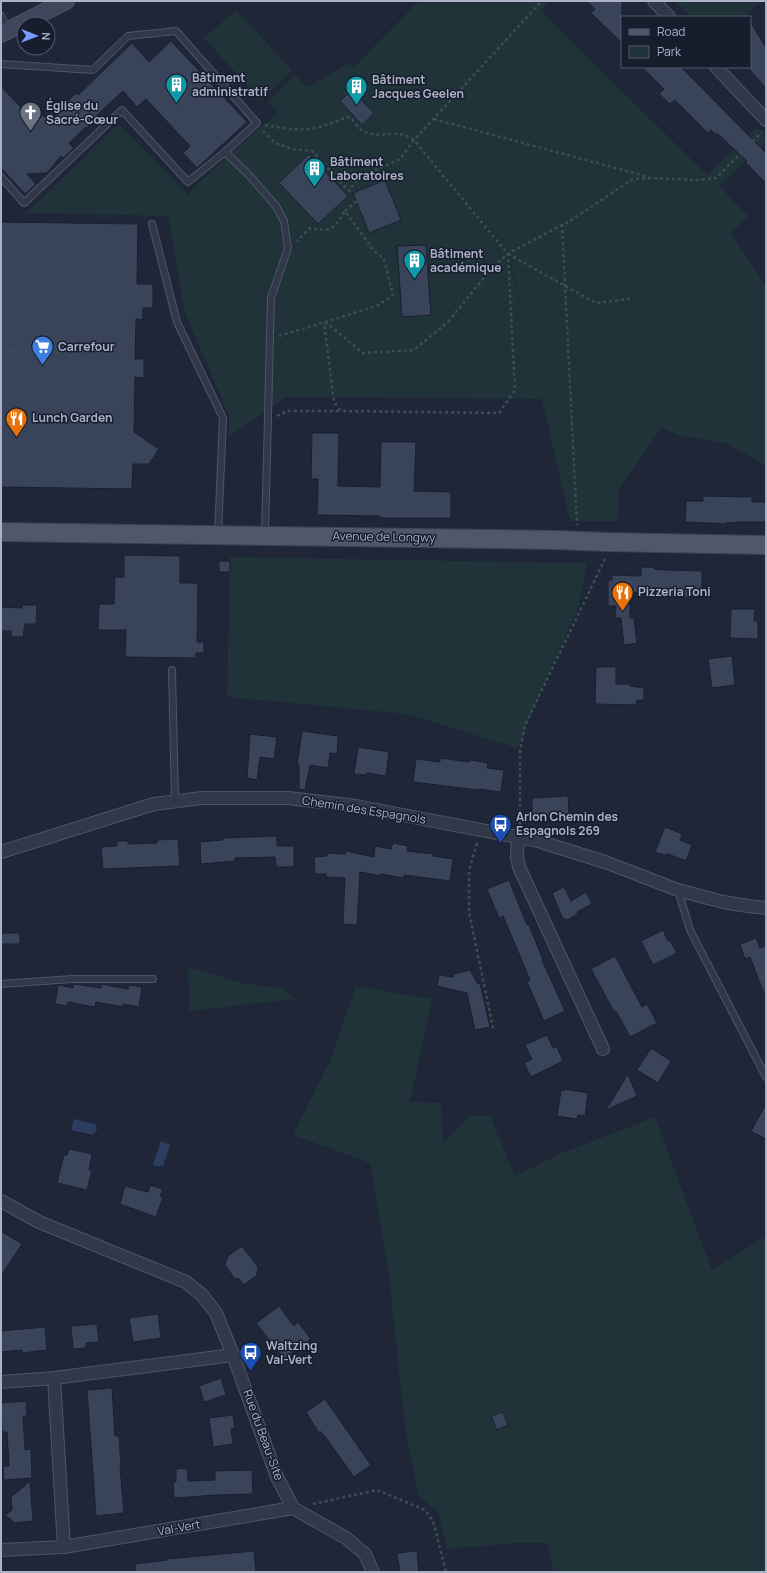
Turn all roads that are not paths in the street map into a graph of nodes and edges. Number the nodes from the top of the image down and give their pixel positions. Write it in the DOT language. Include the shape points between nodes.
graph roads {
  1 [pos="66,1"];
  2 [pos="654,1"];
  3 [pos="668,16"];
  4 [pos="3,27"];
  5 [pos="1,64"];
  6 [pos="717,68"];
  7 [pos="766,120"];
  8 [pos="225,152"];
  9 [pos="1,177"];
  10 [pos="152,224"];
  11 [pos="1,532"];
  12 [pos="218,536"];
  13 [pos="265,536"];
  14 [pos="766,545"];
  15 [pos="172,670"];
  16 [pos="175,800"];
  17 [pos="518,837"];
  18 [pos="1,852"];
  19 [pos="678,890"];
  20 [pos="766,908"];
  21 [pos="153,979"];
  22 [pos="1,984"];
  23 [pos="603,1049"];
  24 [pos="766,1077"];
  25 [pos="1,1201"];
  26 [pos="233,1355"];
  27 [pos="54,1378"];
  28 [pos="1,1382"];
  29 [pos="293,1508"];
  30 [pos="64,1547"];
  31 [pos="1,1550"];
  32 [pos="373,1572"];
  1 -- 4 [label="main road"];
  2 -- 3 [label="street"];
  5 -- 8 [label="lane" via="93,70 128,36 176,32 257,123"];
  6 -- 7 [label="street"];
  8 -- 9 [label="lane" via="188,182 122,110 24,203"];
  8 -- 13 [label="lane" via="276,206 284,221 288,248 271,298"];
  10 -- 12 [label="lane" via="177,322 223,418"];
  11 -- 12 [label="main road, Avenue de Longwy"];
  12 -- 13 [label="main road, Avenue de Longwy"];
  13 -- 14 [label="main road, Avenue de Longwy"];
  15 -- 16 [label="lane"];
  16 -- 17 [label="street, Chemin des Espagnols" via="224,797 320,801"];
  16 -- 18 [label="street, Chemin des Espagnols" via="154,804"];
  17 -- 19 [label="street, Chemin des Espagnols" via="591,857"];
  17 -- 23 [label="street" via="519,866"];
  19 -- 20 [label="street, Chemin des Espagnols" via="723,902"];
  19 -- 24 [label="lane" via="690,930"];
  21 -- 22 [label="lane" via="72,979"];
  25 -- 26 [label="street, Rue du Beau-Site" via="39,1222 186,1282 202,1295 216,1313"];
  26 -- 27 [label="street"];
  26 -- 29 [label="street, Rue du Beau-Site" via="277,1477"];
  27 -- 28 [label="street"];
  27 -- 30 [label="street"];
  29 -- 30 [label="street, Val-Vert"];
  29 -- 32 [label="street" via="346,1538 365,1554"];
  30 -- 31 [label="street, Val-Vert"];
}
